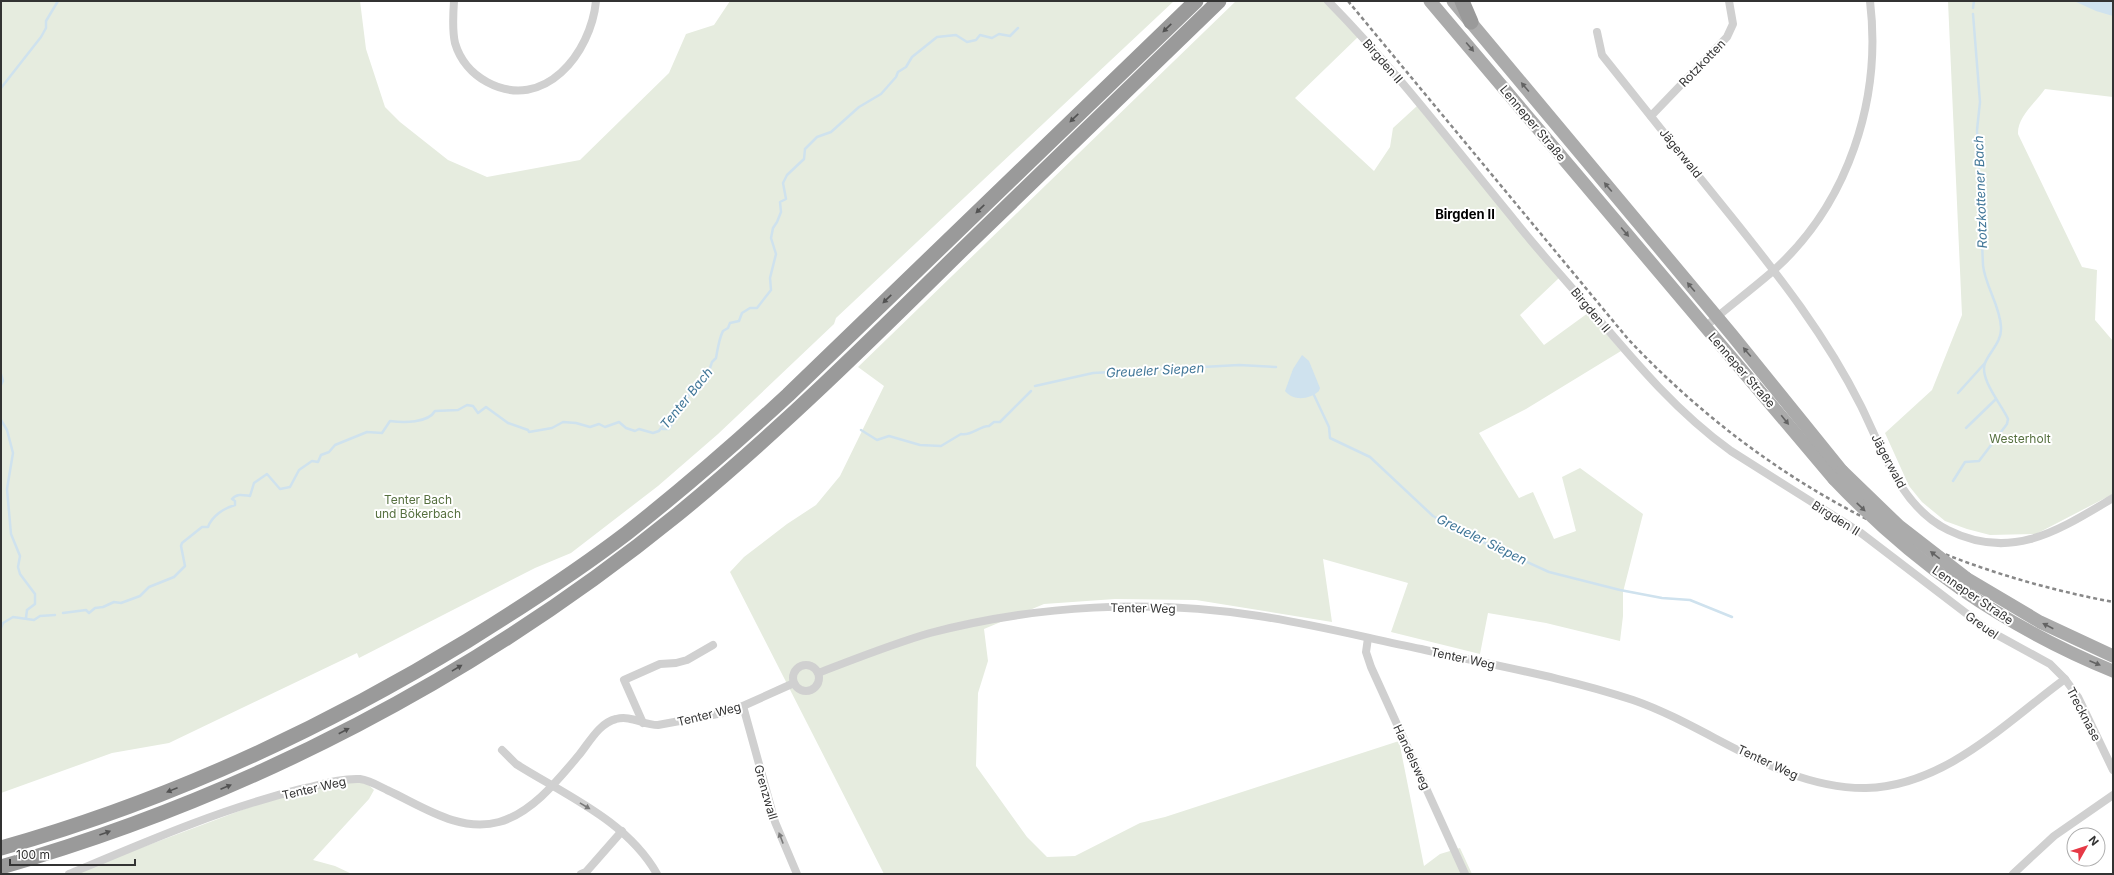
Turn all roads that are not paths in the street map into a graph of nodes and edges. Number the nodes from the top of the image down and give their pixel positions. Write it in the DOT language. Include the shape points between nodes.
graph roads {
  1 [pos="454,1"];
  2 [pos="596,1"];
  3 [pos="1196,1"];
  4 [pos="1219,1"];
  5 [pos="1328,1"];
  6 [pos="1430,1"];
  7 [pos="1453,1"];
  8 [pos="1462,1"];
  9 [pos="1729,1"];
  10 [pos="1870,1"];
  11 [pos="1471,22"];
  12 [pos="1597,32"];
  13 [pos="1651,116"];
  14 [pos="1774,270"];
  15 [pos="1716,317"];
  16 [pos="1705,327"];
  17 [pos="1838,475"];
  18 [pos="2113,498"];
  19 [pos="1903,564"];
  20 [pos="1964,584"];
  21 [pos="1368,638"];
  22 [pos="713,645"];
  23 [pos="2113,656"];
  24 [pos="2113,671"];
  25 [pos="818,673"];
  26 [pos="2065,679"];
  27 [pos="794,683"];
  28 [pos="742,706"];
  29 [pos="643,723"];
  30 [pos="502,750"];
  31 [pos="2113,770"];
  32 [pos="552,786"];
  33 [pos="2113,795"];
  34 [pos="622,830"];
  35 [pos="1,848"];
  36 [pos="1,867"];
  37 [pos="69,874"];
  38 [pos="581,874"];
  39 [pos="657,874"];
  40 [pos="797,874"];
  41 [pos="1465,874"];
  42 [pos="2013,874"];
  1 -- 2 [label="street" via="455,43 465,63 476,76 491,84 518,90 546,84 564,70 587,33"];
  3 -- 35 [label="highway, one-way" via="741,438 625,534 548,590 376,695 247,758 167,792 86,822"];
  36 -- 4 [label="highway, one-way" via="176,808 318,745 429,685 557,604 677,515 800,408"];
  5 -- 19 [label="street, Birgden II" via="1380,56 1515,221 1662,392 1721,444 1861,533"];
  6 -- 16 [label="main road, Lenneper Straße, one-way"];
  7 -- 11 [label="main road, Lenneper Straße"];
  8 -- 11 [label="highway"];
  9 -- 13 [label="street, Rotzkotten" via="1732,24 1727,37"];
  10 -- 14 [label="street" via="1873,50 1870,86 1864,118 1850,159 1818,220"];
  15 -- 11 [label="main road, Lenneper Straße, one-way"];
  12 -- 13 [label="street, Jägerwald" via="1602,55"];
  13 -- 14 [label="street, Jägerwald"];
  14 -- 15 [label="street"];
  14 -- 18 [label="street, Jägerwald" via="1811,321 1838,365 1896,479 1919,509 1933,520 1963,537 1981,542 2012,544 2050,534"];
  15 -- 16 [label="street"];
  17 -- 15 [label="main road, Lenneper Straße, one-way"];
  16 -- 17 [label="main road, Lenneper Straße, one-way"];
  17 -- 20 [label="main road, Lenneper Straße, bridge" via="1886,531 1925,563"];
  19 -- 26 [label="street, Greuel" via="1988,630 2043,659"];
  23 -- 20 [label="main road, Lenneper Straße, one-way"];
  20 -- 24 [label="main road, Lenneper Straße, one-way" via="2000,615 2047,641"];
  21 -- 25 [label="street, Tenter Weg" via="1238,613 1174,608 1103,607 1034,613 949,629 903,642"];
  21 -- 26 [label="street, Tenter Weg" via="1613,693 1688,723 1789,774 1835,786 1884,786 1915,780 1937,770 1968,753"];
  21 -- 41 [label="street, Handelsweg" via="1366,652 1371,667"];
  22 -- 29 [label="street" via="687,660 660,664 624,680"];
  25 -- 27 [label="street" via="819,682 813,689 804,691"];
  25 -- 27 [label="street" via="807,664 798,667 793,674"];
  26 -- 31 [label="street, Trecknase" via="2078,696"];
  27 -- 28 [label="street, Tenter Weg"];
  28 -- 29 [label="street, Tenter Weg" via="670,724"];
  40 -- 28 [label="street, Grenzwall, one-way" via="775,822"];
  29 -- 32 [label="street, Tenter Weg" via="623,718 606,723"];
  30 -- 32 [label="street" via="516,764"];
  32 -- 34 [label="street, one-way"];
  32 -- 37 [label="street, Tenter Weg" via="519,813 500,822 480,824 445,818 362,779 330,782 286,793 189,824"];
  33 -- 42 [label="street" via="2054,836"];
  34 -- 38 [label="street" via="586,872"];
  34 -- 39 [label="street" via="642,851"];
}
